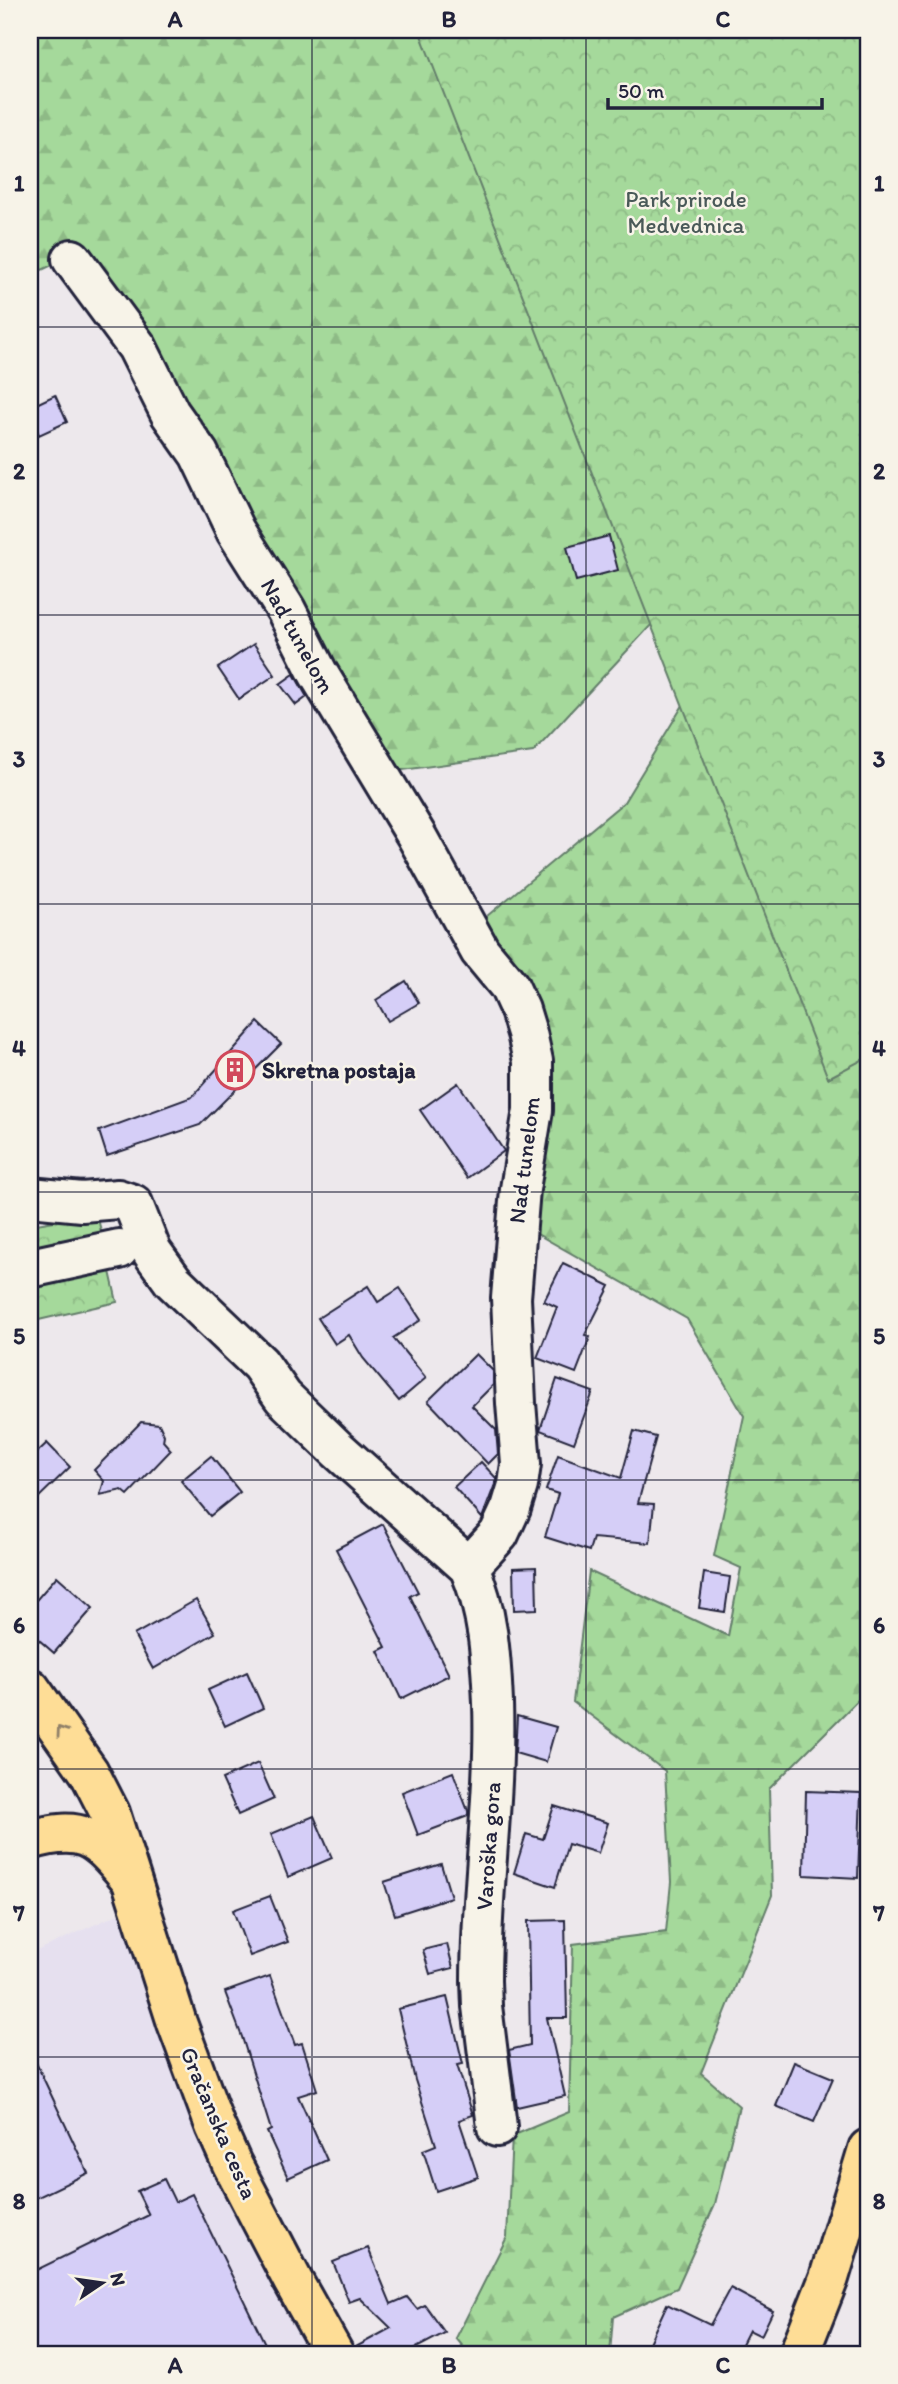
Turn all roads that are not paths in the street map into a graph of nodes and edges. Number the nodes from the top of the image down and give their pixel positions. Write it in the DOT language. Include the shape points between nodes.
graph roads {
  1 [pos="72,259"];
  2 [pos="30,1197"];
  3 [pos="119,1249"];
  4 [pos="30,1268"];
  5 [pos="469,1567"];
  6 [pos="30,1688"];
  7 [pos="89,1772"];
  8 [pos="38,1837"];
  9 [pos="131,1880"];
  10 [pos="497,2127"];
  11 [pos="868,2149"];
  12 [pos="334,2354"];
  13 [pos="799,2354"];
  1 -- 5 [label="street, Nad tunelom" via="136,347 170,413 199,454 236,531 286,610 480,951 509,986 524,1021 534,1083 512,1287 521,1464 511,1508 499,1534"];
  2 -- 5 [label="street" via="82,1202 118,1199 132,1204 152,1252 173,1281 260,1364 283,1397"];
  3 -- 4 [label="street"];
  5 -- 10 [label="street, Varoška gora" via="486,1617 492,1674 494,1761 481,1981"];
  7 -- 6 [label="main road, Gračanska cesta, one-way"];
  7 -- 8 [label="main road" via="90,1788 82,1810 71,1821"];
  7 -- 9 [label="main road, Gračanska cesta" via="110,1813"];
  8 -- 9 [label="main road, Gračanska cesta" via="67,1833 98,1842"];
  9 -- 12 [label="main road, Gračanska cesta" via="215,2126"];
  11 -- 13 [label="main road" via="829,2278"];
}
